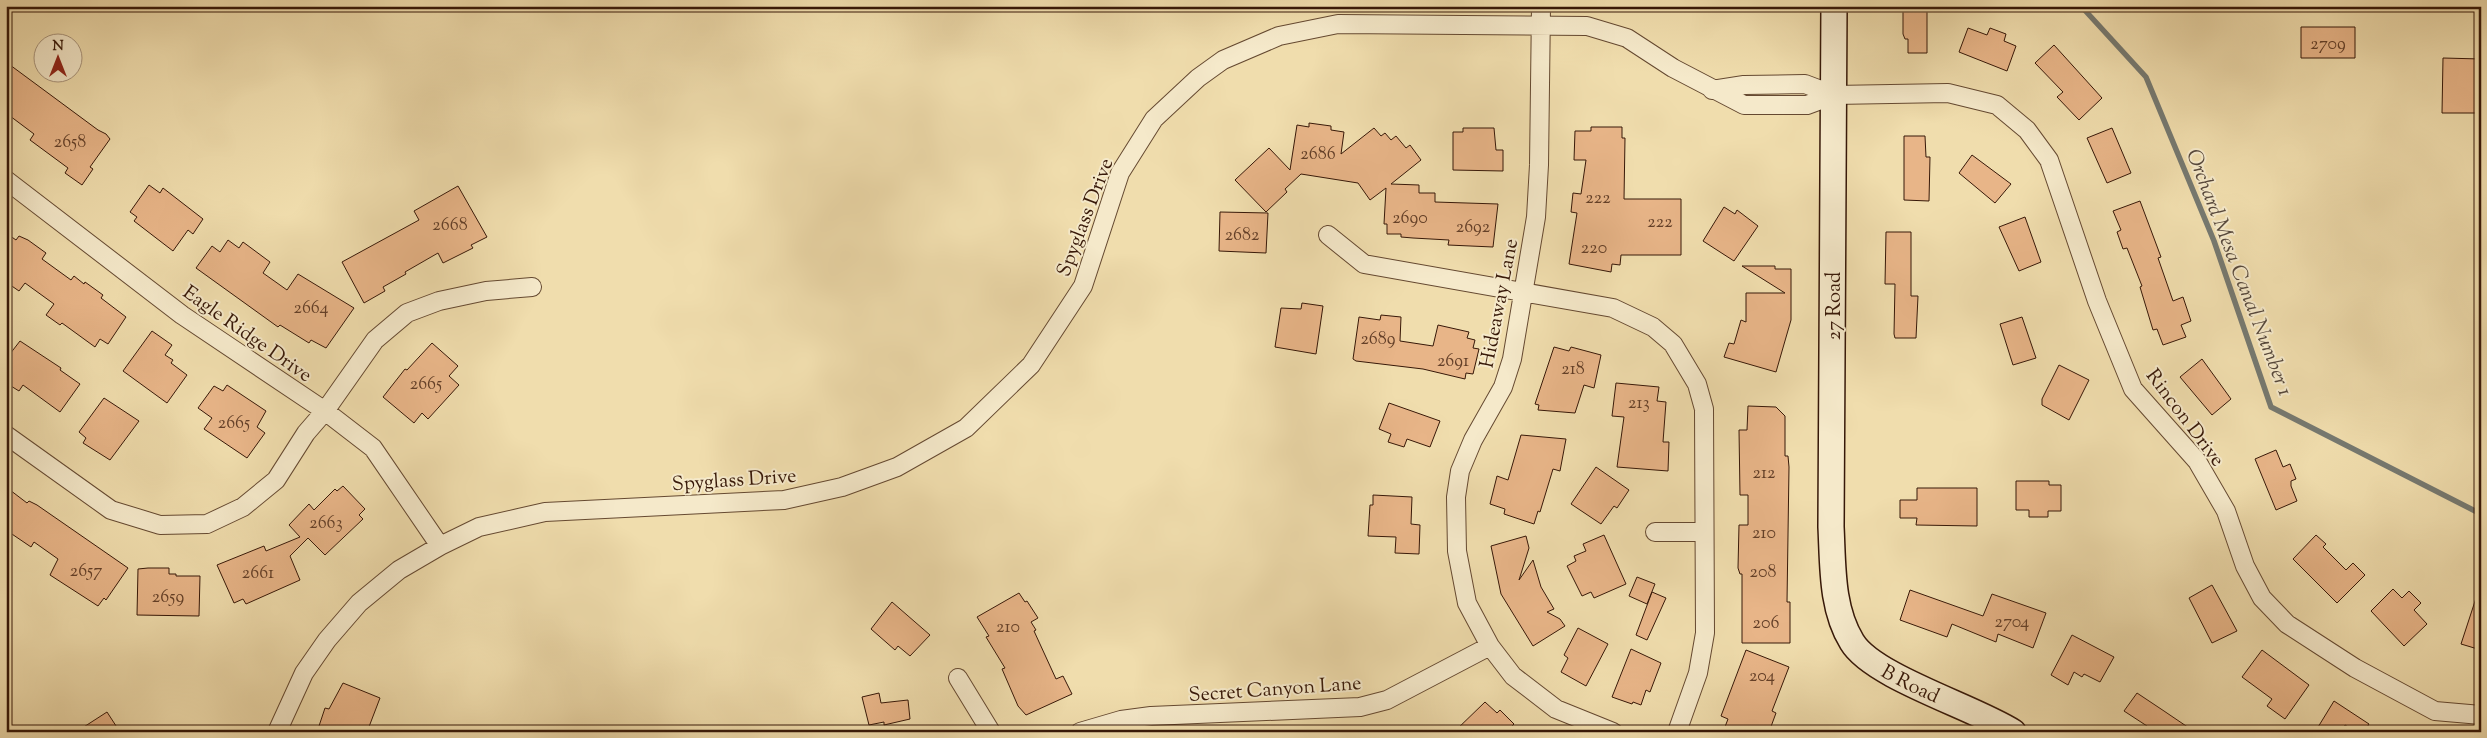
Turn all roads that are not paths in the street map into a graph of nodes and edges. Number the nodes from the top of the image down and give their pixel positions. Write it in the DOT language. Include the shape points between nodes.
graph roads {
  1 [pos="1541,6"];
  2 [pos="1834,6"];
  3 [pos="1541,24"];
  4 [pos="1834,96"];
  5 [pos="6,180"];
  6 [pos="1328,235"];
  7 [pos="532,287"];
  8 [pos="1523,290"];
  9 [pos="325,411"];
  10 [pos="6,435"];
  11 [pos="1655,532"];
  12 [pos="1704,532"];
  13 [pos="440,546"];
  14 [pos="1837,606"];
  15 [pos="1490,646"];
  16 [pos="958,678"];
  17 [pos="2481,715"];
  18 [pos="277,732"];
  19 [pos="991,732"];
  20 [pos="1080,732"];
  21 [pos="1613,732"];
  22 [pos="1677,732"];
  23 [pos="2013,732"];
  1 -- 3 [label="street, Hideaway Lane"];
  2 -- 4 [label="street, 27 Road"];
  3 -- 4 [label="street, Spyglass Drive" via="1587,26 1627,38 1712,90 1744,105 1807,105"];
  3 -- 8 [label="street, Hideaway Lane" via="1539,164 1536,208"];
  3 -- 13 [label="street, Spyglass Drive" via="1338,24 1279,36 1223,60 1198,78 1154,119 1120,174 1083,286 1031,365 966,428 897,467 842,487 784,500 545,512 480,527"];
  4 -- 14 [label="street, 27 Road" via="1831,527"];
  4 -- 17 [label="street, Rincon Drive" via="1948,93 1997,105 2027,130 2049,160 2098,301 2133,389 2197,461 2226,511 2245,566 2262,598 2287,624 2355,668 2435,712"];
  5 -- 9 [label="street, Eagle Ridge Drive" via="182,315"];
  6 -- 8 [label="street" via="1364,264"];
  7 -- 9 [label="street" via="486,291 439,301 406,313 375,340"];
  8 -- 12 [label="street" via="1613,308 1654,327 1673,344 1697,384 1704,409"];
  8 -- 15 [label="street, Hideaway Lane" via="1512,359 1503,387 1463,463 1456,497 1460,577 1467,603"];
  9 -- 10 [label="street" via="276,480 243,508 207,524 160,525 111,510"];
  9 -- 13 [label="street, Eagle Ridge Drive" via="374,448"];
  11 -- 12 [label="street"];
  12 -- 22 [label="street" via="1705,634 1698,673"];
  13 -- 18 [label="street, Spyglass Drive" via="399,570 359,603 304,673"];
  14 -- 23 [label="street, B Road" via="1852,643 1880,669"];
  15 -- 20 [label="street, Secret Canyon Lane" via="1387,700 1360,706 1151,716 1121,720"];
  15 -- 21 [label="street, Hideaway Lane" via="1513,676 1533,693 1556,709"];
  16 -- 19 [label="street"];
}
